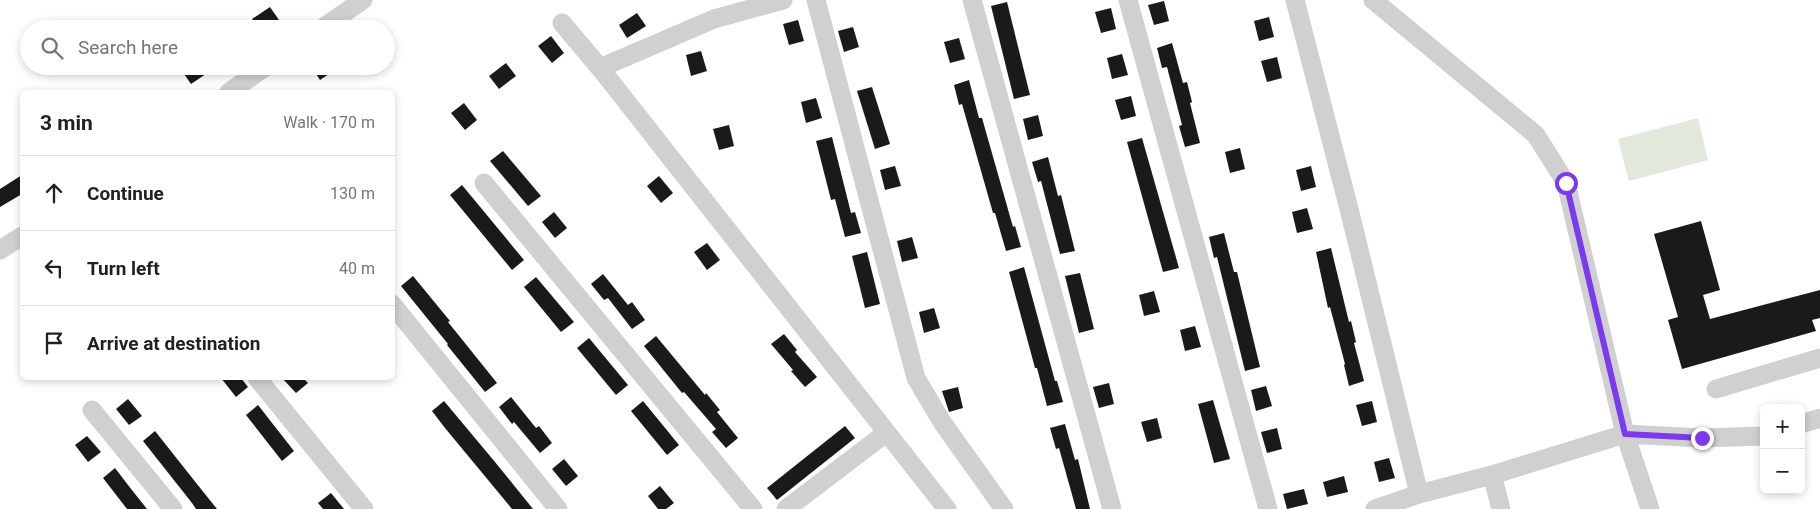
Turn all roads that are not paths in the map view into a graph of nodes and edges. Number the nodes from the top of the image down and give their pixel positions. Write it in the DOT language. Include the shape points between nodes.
graph roads {
  1 [pos="363,0"];
  2 [pos="783,0"];
  3 [pos="816,0"];
  4 [pos="972,0"];
  5 [pos="1128,0"];
  6 [pos="1295,0"];
  7 [pos="1373,0"];
  8 [pos="334,20"];
  9 [pos="562,23"];
  10 [pos="600,68"];
  11 [pos="254,75"];
  12 [pos="232,90"];
  13 [pos="484,183"];
  14 [pos="20,237"];
  15 [pos="0,250"];
  16 [pos="395,308"];
  17 [pos="1820,358"];
  18 [pos="259,380"];
  19 [pos="1716,389"];
  20 [pos="92,410"];
  21 [pos="1820,418"];
  22 [pos="1805,423"];
  23 [pos="886,433"];
  24 [pos="1625,434"];
  25 [pos="1760,436"];
  26 [pos="1492,475"];
  27 [pos="1419,494"];
  28 [pos="173,509"];
  29 [pos="364,509"];
  30 [pos="558,509"];
  31 [pos="753,509"];
  32 [pos="786,509"];
  33 [pos="947,509"];
  34 [pos="1004,509"];
  35 [pos="1112,509"];
  36 [pos="1268,509"];
  37 [pos="1375,509"];
  38 [pos="1501,509"];
  39 [pos="1650,509"];
  1 -- 8 [label="street"];
  2 -- 10 [label="street" via="714,19"];
  3 -- 34 [label="street" via="916,378 942,422"];
  4 -- 35 [label="street"];
  5 -- 36 [label="street"];
  6 -- 27 [label="street"];
  7 -- 24 [label="street" via="1536,135 1566,183"];
  9 -- 10 [label="street"];
  10 -- 23 [label="street"];
  11 -- 12 [label="street"];
  13 -- 31 [label="street"];
  14 -- 15 [label="street"];
  16 -- 30 [label="street"];
  17 -- 19 [label="street"];
  18 -- 29 [label="street"];
  20 -- 28 [label="street"];
  21 -- 22 [label="street"];
  23 -- 32 [label="street"];
  23 -- 33 [label="street"];
  24 -- 25 [label="street" via="1702,438"];
  24 -- 26 [label="street"];
  24 -- 39 [label="street"];
  26 -- 27 [label="street"];
  26 -- 38 [label="street"];
  27 -- 37 [label="street"];
}
